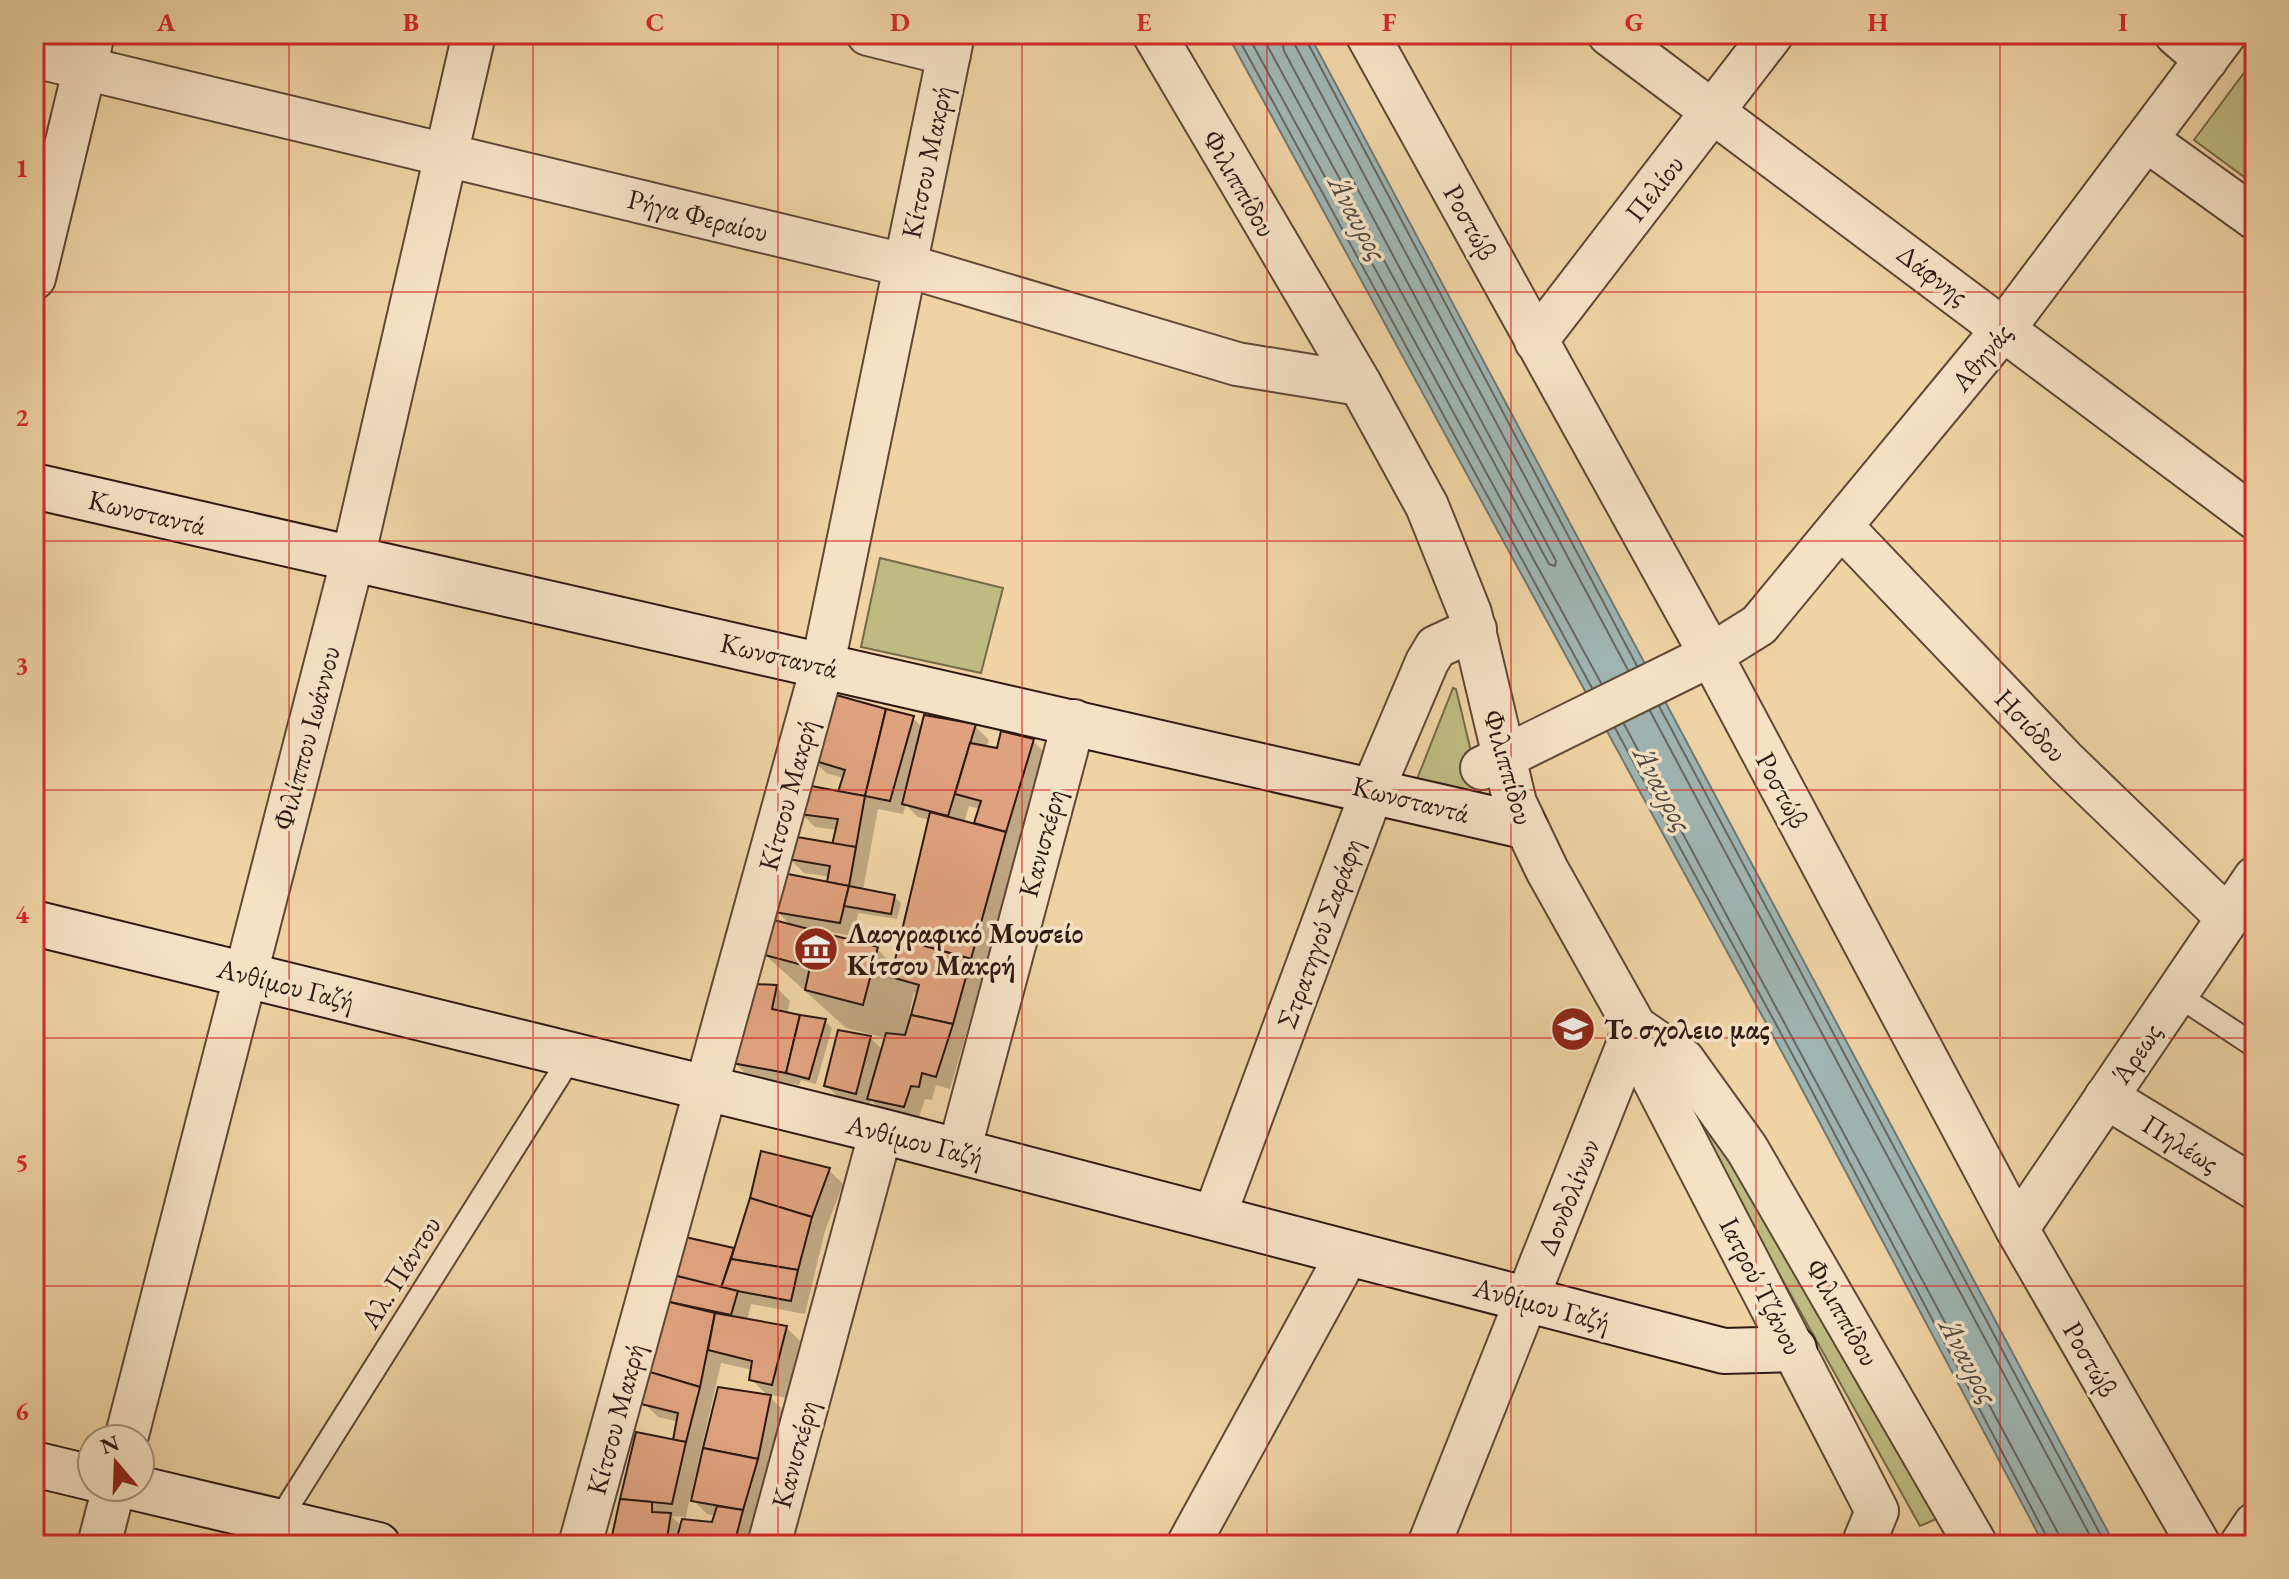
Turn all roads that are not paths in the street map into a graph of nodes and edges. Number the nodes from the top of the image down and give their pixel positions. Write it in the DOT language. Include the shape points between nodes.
graph roads {
  1 [pos="474,34"];
  2 [pos="868,34"];
  3 [pos="1154,34"];
  4 [pos="1367,34"];
  5 [pos="1609,34"];
  6 [pos="1772,34"];
  7 [pos="2203,43"];
  8 [pos="951,44"];
  9 [pos="88,51"];
  10 [pos="34,56"];
  11 [pos="1713,112"];
  12 [pos="2148,141"];
  13 [pos="447,153"];
  14 [pos="2255,218"];
  15 [pos="904,265"];
  16 [pos="34,278"];
  17 [pos="2005,327"];
  18 [pos="1536,341"];
  19 [pos="1360,384"];
  20 [pos="34,486"];
  21 [pos="2255,518"];
  22 [pos="1841,526"];
  23 [pos="353,558"];
  24 [pos="1475,629"];
  25 [pos="1711,655"];
  26 [pos="823,664"];
  27 [pos="1074,721"];
  28 [pos="1507,754"];
  29 [pos="1373,789"];
  30 [pos="1524,826"];
  31 [pos="2255,878"];
  32 [pos="2228,918"];
  33 [pos="34,923"];
  34 [pos="245,974"];
  35 [pos="2176,994"];
  36 [pos="1635,1027"];
  37 [pos="2255,1046"];
  38 [pos="572,1055"];
  39 [pos="706,1088"];
  40 [pos="2106,1097"];
  41 [pos="881,1131"];
  42 [pos="959,1151"];
  43 [pos="2255,1188"];
  44 [pos="1214,1217"];
  45 [pos="2017,1229"];
  46 [pos="1348,1253"];
  47 [pos="1527,1300"];
  48 [pos="1794,1349"];
  49 [pos="130,1423"];
  50 [pos="34,1464"];
  51 [pos="76,1474"];
  52 [pos="156,1493"];
  53 [pos="110,1503"];
  54 [pos="278,1522"];
  55 [pos="2255,1524"];
  56 [pos="99,1545"];
  57 [pos="378,1545"];
  58 [pos="580,1545"];
  59 [pos="769,1545"];
  60 [pos="1188,1545"];
  61 [pos="1429,1545"];
  62 [pos="1863,1545"];
  63 [pos="1976,1545"];
  64 [pos="2199,1545"];
  65 [pos="2241,1545"];
  1 -- 13 [label="street, Φιλίππου Ιωάννου"];
  2 -- 8 [label="street"];
  3 -- 19 [label="street, Φιλιππίδου"];
  4 -- 18 [label="street, Ροστώβ"];
  5 -- 11 [label="street, Δάφνης"];
  6 -- 11 [label="street, Πελίου"];
  7 -- 12 [label="street, Αθηνάς"];
  8 -- 15 [label="street, Κίτσου Μακρή"];
  9 -- 10 [label="street, Ρήγα Φεραίου"];
  9 -- 13 [label="street, Ρήγα Φεραίου"];
  9 -- 16 [label="street"];
  11 -- 17 [label="street, Δάφνης"];
  11 -- 18 [label="street, Πελίου"];
  12 -- 14 [label="street"];
  12 -- 17 [label="street, Αθηνάς"];
  13 -- 15 [label="street, Ρήγα Φεραίου"];
  13 -- 23 [label="street, Φιλίππου Ιωάννου"];
  15 -- 19 [label="street, Ρήγα Φεραίου" via="1237,364"];
  15 -- 26 [label="street, Κίτσου Μακρή"];
  17 -- 21 [label="street, Δάφνης"];
  17 -- 22 [label="street, Αθηνάς"];
  18 -- 25 [label="street, Ροστώβ"];
  19 -- 24 [label="street, Φιλιππίδου" via="1427,506"];
  20 -- 23 [label="street, Κωνσταντά"];
  22 -- 25 [label="street, Αθηνάς" via="1759,625"];
  22 -- 32 [label="street, Ησιόδου" via="2066,762"];
  23 -- 26 [label="street, Κωνσταντά"];
  23 -- 34 [label="street, Φιλίππου Ιωάννου"];
  24 -- 28 [label="street, Φιλιππίδου"];
  24 -- 29 [label="street, Στρατηγού Σαράφη" via="1436,647"];
  25 -- 28 [label="street, Αθηνάς"];
  25 -- 45 [label="street, Ροστώβ"];
  26 -- 27 [label="street, Κωνσταντά"];
  26 -- 39 [label="street, Κίτσου Μακρή"];
  27 -- 29 [label="street, Κωνσταντά"];
  27 -- 42 [label="street, Κανισκέρη"];
  28 -- 30 [label="street, Φιλιππίδου"];
  29 -- 30 [label="street, Κωνσταντά"];
  29 -- 44 [label="street, Στρατηγού Σαράφη"];
  30 -- 36 [label="street, Φιλιππίδου"];
  31 -- 32 [label="street, Άρεως"];
  32 -- 35 [label="street, Άρεως"];
  33 -- 34 [label="street, Ανθίμου Γαζή"];
  34 -- 38 [label="street, Ανθίμου Γαζή"];
  34 -- 49 [label="street, Φιλίππου Ιωάννου"];
  35 -- 37 [label="lane"];
  35 -- 40 [label="street, Άρεως"];
  36 -- 47 [label="street, Δονδολίνων"];
  36 -- 48 [label="street, Ιατρού Τζάνου" via="1654,1080"];
  36 -- 63 [label="street, Φιλιππίδου" via="1683,1060 1747,1149"];
  38 -- 39 [label="street, Ανθίμου Γαζή"];
  38 -- 54 [label="lane, Αλ. Πάντου"];
  39 -- 41 [label="street, Ανθίμου Γαζή"];
  39 -- 58 [label="street, Κίτσου Μακρή"];
  40 -- 43 [label="street, Πηλέως"];
  40 -- 45 [label="street, Άρεως"];
  41 -- 42 [label="street, Ανθίμου Γαζή"];
  41 -- 59 [label="street, Κανισκέρη"];
  42 -- 44 [label="street, Ανθίμου Γαζή"];
  44 -- 46 [label="street, Ανθίμου Γαζή"];
  45 -- 64 [label="street, Ροστώβ"];
  46 -- 47 [label="street, Ανθίμου Γαζή"];
  46 -- 60 [label="street"];
  47 -- 48 [label="street, Ανθίμου Γαζή" via="1724,1351"];
  47 -- 61 [label="street, Δονδολίνων"];
  48 -- 62 [label="street, Ιατρού Τζάνου" via="1877,1511"];
  50 -- 51 [label="street"];
  52 -- 54 [label="street"];
  53 -- 56 [label="street"];
  54 -- 57 [label="street"];
  55 -- 65 [label="street"];
}
